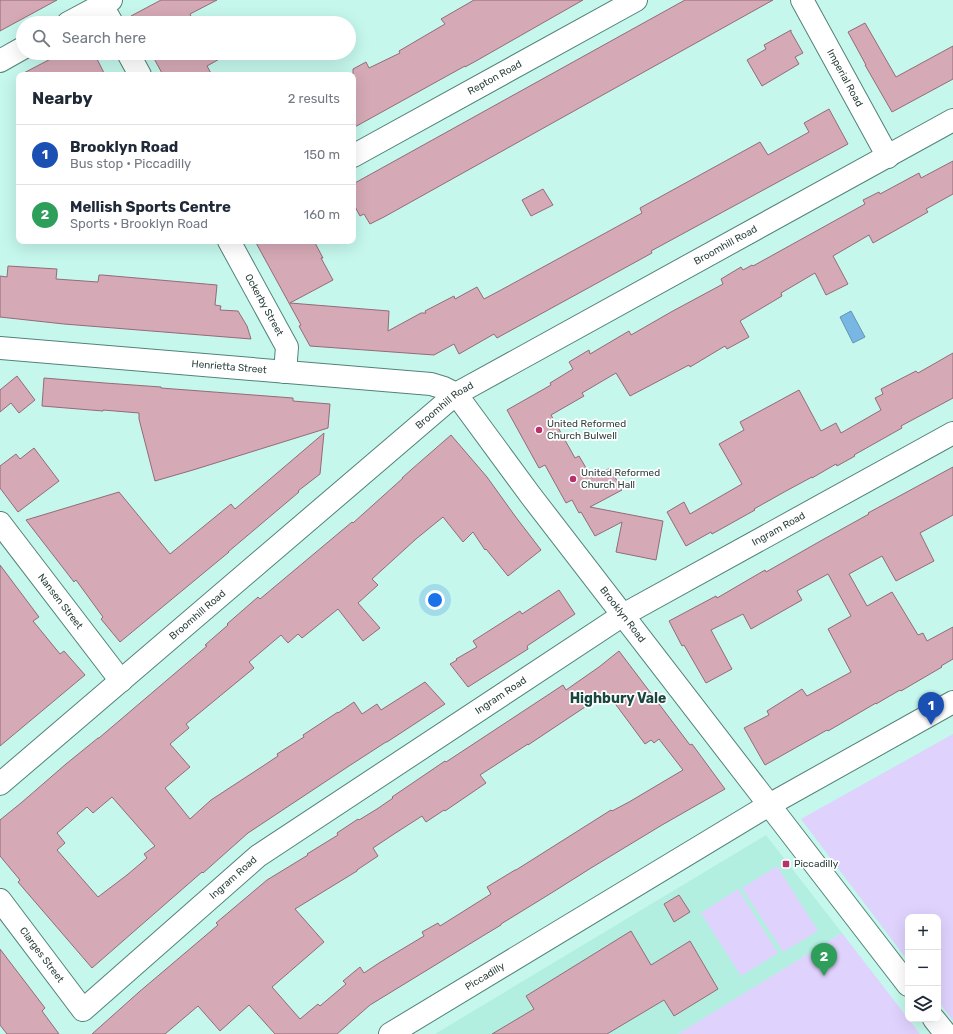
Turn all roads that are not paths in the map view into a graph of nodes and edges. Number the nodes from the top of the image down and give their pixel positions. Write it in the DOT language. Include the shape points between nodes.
graph roads {
  1 [pos="636,0"];
  2 [pos="802,0"];
  3 [pos="106,7"];
  4 [pos="85,16"];
  5 [pos="16,52"];
  6 [pos="132,60"];
  7 [pos="0,61"];
  8 [pos="138,72"];
  9 [pos="953,120"];
  10 [pos="356,154"];
  11 [pos="888,156"];
  12 [pos="231,244"];
  13 [pos="0,348"];
  14 [pos="285,372"];
  15 [pos="456,394"];
  16 [pos="953,433"];
  17 [pos="0,523"];
  18 [pos="623,615"];
  19 [pos="121,681"];
  20 [pos="953,702"];
  21 [pos="0,784"];
  22 [pos="769,805"];
  23 [pos="0,900"];
  24 [pos="905,981"];
  25 [pos="83,1010"];
  26 [pos="936,1022"];
  27 [pos="390,1034"];
  28 [pos="946,1034"];
  1 -- 10 [label="street, Repton Road"];
  2 -- 11 [label="street, Imperial Road"];
  3 -- 4 [label="street"];
  5 -- 7 [label="street"];
  6 -- 8 [label="street"];
  9 -- 11 [label="street, Broomhill Road"];
  11 -- 15 [label="street, Broomhill Road"];
  12 -- 14 [label="street, Ockerby Street" via="287,347"];
  13 -- 14 [label="street, Henrietta Street"];
  14 -- 15 [label="street, Henrietta Street" via="431,384"];
  15 -- 18 [label="street, Brooklyn Road"];
  15 -- 19 [label="street, Broomhill Road"];
  16 -- 18 [label="street, Ingram Road"];
  17 -- 19 [label="street, Nansen Street"];
  18 -- 22 [label="street, Brooklyn Road"];
  18 -- 25 [label="street, Ingram Road" via="258,856"];
  19 -- 21 [label="street, Broomhill Road"];
  20 -- 22 [label="street, Piccadilly"];
  22 -- 24 [label="street, Brooklyn Road"];
  22 -- 27 [label="street, Piccadilly"];
  23 -- 25 [label="street, Clarges Street"];
  26 -- 28 [label="street"];
}
